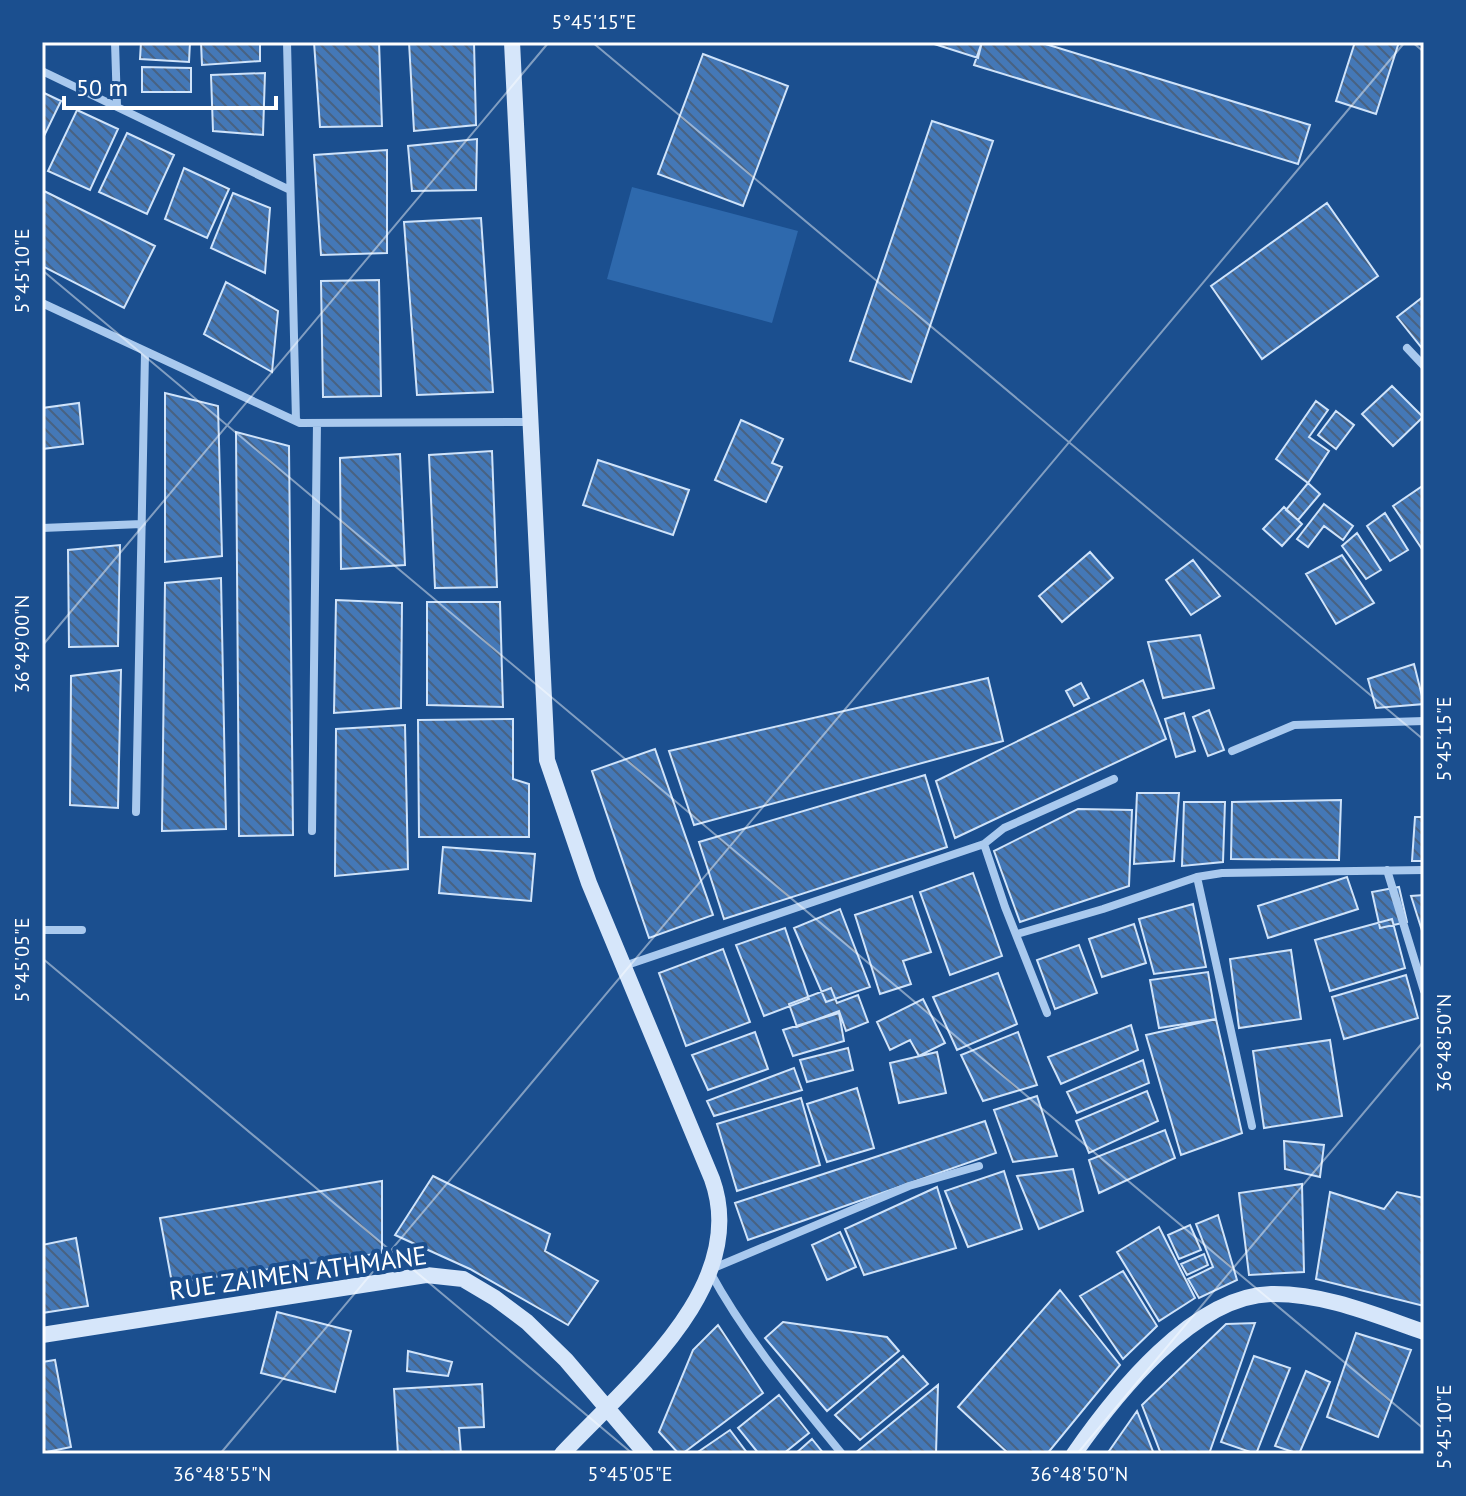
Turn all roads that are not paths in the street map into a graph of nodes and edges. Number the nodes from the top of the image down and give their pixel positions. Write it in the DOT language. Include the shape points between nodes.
graph roads {
  1 [pos="115,42"];
  2 [pos="287,42"];
  3 [pos="512,42"];
  4 [pos="42,71"];
  5 [pos="117,106"];
  6 [pos="290,190"];
  7 [pos="42,303"];
  8 [pos="1407,348"];
  9 [pos="145,353"];
  10 [pos="1422,361"];
  11 [pos="296,421"];
  12 [pos="531,422"];
  13 [pos="317,423"];
  14 [pos="142,524"];
  15 [pos="42,528"];
  16 [pos="1424,721"];
  17 [pos="1232,751"];
  18 [pos="1114,779"];
  19 [pos="136,812"];
  20 [pos="312,831"];
  21 [pos="984,844"];
  22 [pos="1387,870"];
  23 [pos="1424,870"];
  24 [pos="1197,877"];
  25 [pos="42,930"];
  26 [pos="82,930"];
  27 [pos="1017,934"];
  28 [pos="624,967"];
  29 [pos="1424,991"];
  30 [pos="1047,1013"];
  31 [pos="1252,1126"];
  32 [pos="979,1166"];
  33 [pos="709,1270"];
  34 [pos="1424,1332"];
  35 [pos="42,1335"];
  36 [pos="606,1408"];
  37 [pos="562,1454"];
  38 [pos="646,1454"];
  39 [pos="842,1454"];
  40 [pos="1074,1454"];
  1 -- 5 [label="street"];
  2 -- 6 [label="street"];
  3 -- 12 [label="main road"];
  4 -- 5 [label="street"];
  5 -- 6 [label="street"];
  6 -- 11 [label="street"];
  7 -- 9 [label="street"];
  8 -- 10 [label="street"];
  9 -- 11 [label="street"];
  9 -- 14 [label="street"];
  11 -- 13 [label="street"];
  12 -- 13 [label="street"];
  12 -- 28 [label="main road" via="547,760"];
  13 -- 20 [label="street"];
  14 -- 15 [label="street"];
  14 -- 19 [label="street"];
  16 -- 17 [label="street" via="1294,725"];
  18 -- 21 [label="street" via="1004,828"];
  21 -- 27 [label="street"];
  21 -- 28 [label="street"];
  22 -- 23 [label="street"];
  22 -- 24 [label="street"];
  22 -- 29 [label="street"];
  24 -- 27 [label="street"];
  24 -- 31 [label="street"];
  25 -- 26 [label="street"];
  27 -- 30 [label="street"];
  28 -- 33 [label="main road" via="718,1197 719,1234"];
  32 -- 33 [label="street" via="909,1186"];
  33 -- 36 [label="main road" via="683,1322"];
  33 -- 39 [label="street" via="761,1354"];
  34 -- 40 [label="main road" via="1293,1295 1230,1302 1165,1349"];
  35 -- 36 [label="main road, RUE ZAIMEN ATHMANE" via="426,1275 463,1279 527,1322"];
  36 -- 37 [label="main road"];
  36 -- 38 [label="main road, RUE ZAIMEN ATHMANE"];
}
